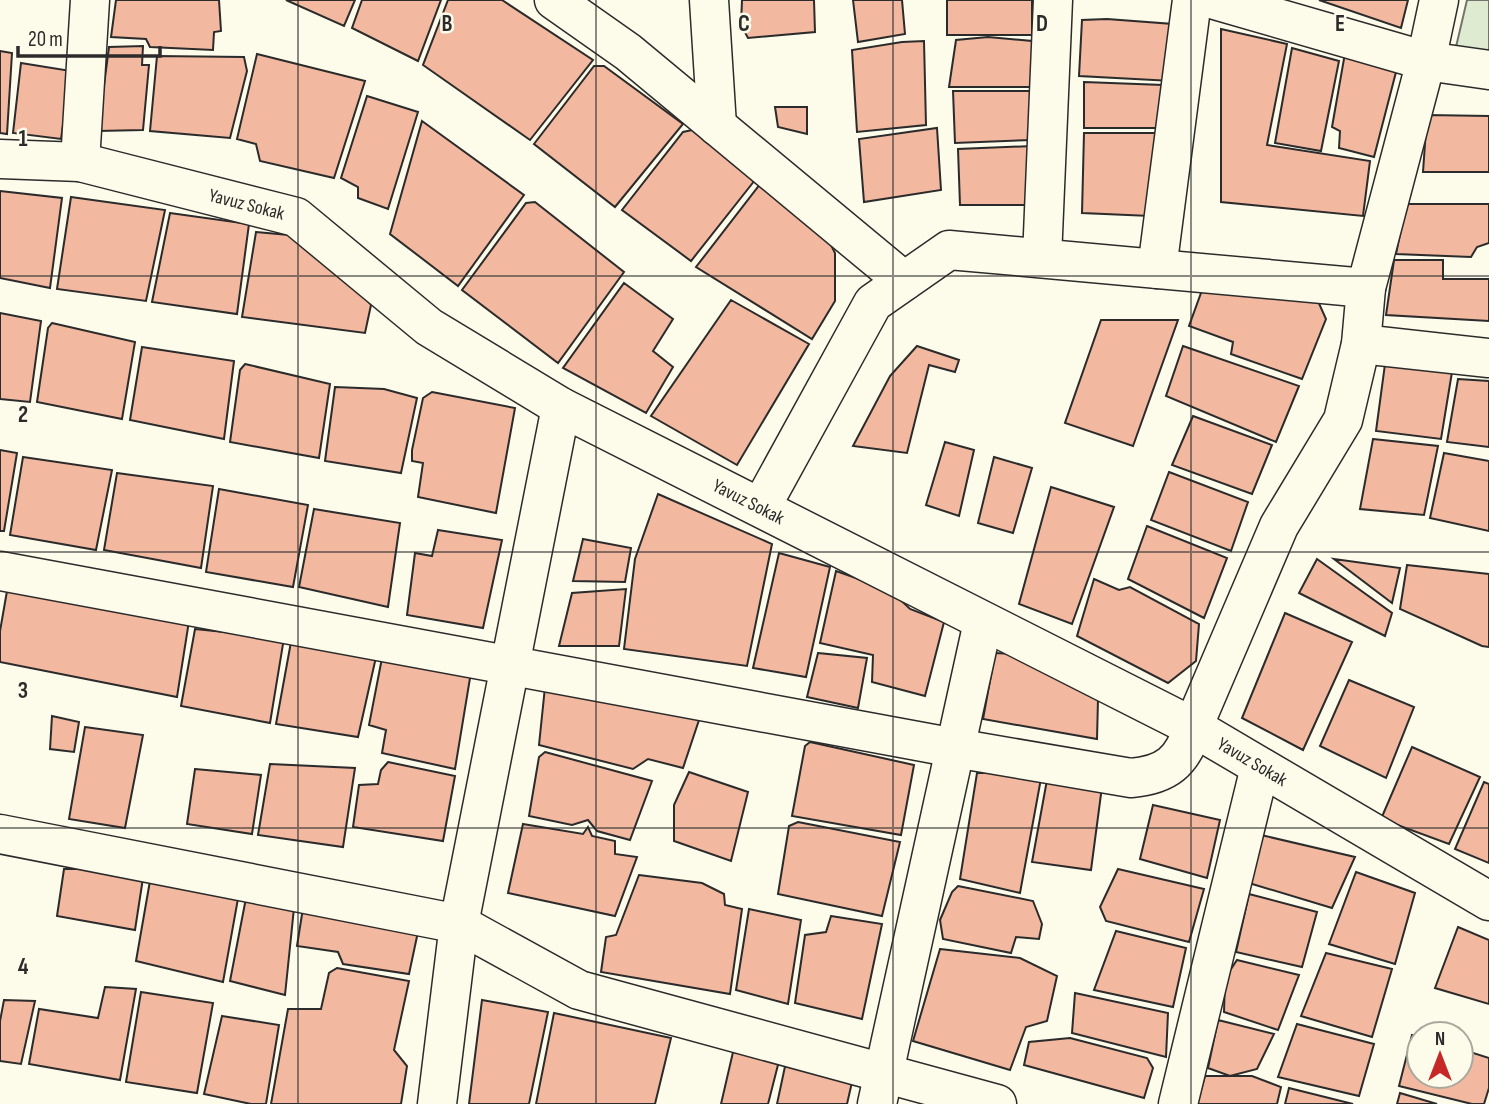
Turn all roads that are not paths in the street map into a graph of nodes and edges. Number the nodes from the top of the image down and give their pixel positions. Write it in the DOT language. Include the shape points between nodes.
graph roads {
  1 [pos="90,0"];
  2 [pos="554,0"];
  3 [pos="709,0"];
  4 [pos="1053,0"];
  5 [pos="1192,0"];
  6 [pos="1215,0"];
  7 [pos="1439,0"];
  8 [pos="1426,61"];
  9 [pos="1489,70"];
  10 [pos="718,126"];
  11 [pos="0,159"];
  12 [pos="80,162"];
  13 [pos="1042,258"];
  14 [pos="1157,269"];
  15 [pos="904,281"];
  16 [pos="1366,288"];
  17 [pos="1361,344"];
  18 [pos="1489,358"];
  19 [pos="561,407"];
  20 [pos="761,507"];
  21 [pos="0,571"];
  22 [pos="984,622"];
  23 [pos="510,664"];
  24 [pos="1193,727"];
  25 [pos="955,748"];
  26 [pos="1260,767"];
  27 [pos="0,834"];
  28 [pos="1489,901"];
  29 [pos="459,923"];
  30 [pos="880,1089"];
  31 [pos="437,1104"];
  32 [pos="997,1104"];
  33 [pos="1178,1104"];
  1 -- 12 [label="street"];
  2 -- 10 [label="street" via="628,52"];
  3 -- 10 [label="street"];
  4 -- 13 [label="street"];
  5 -- 14 [label="street"];
  6 -- 8 [label="street"];
  7 -- 8 [label="street"];
  8 -- 9 [label="street"];
  8 -- 16 [label="street"];
  10 -- 15 [label="street"];
  11 -- 12 [label="street, Yavuz Sokak"];
  12 -- 19 [label="street, Yavuz Sokak" via="296,217 429,327"];
  13 -- 14 [label="street"];
  13 -- 15 [label="street" via="949,250"];
  14 -- 16 [label="street"];
  15 -- 20 [label="street" via="873,303"];
  16 -- 17 [label="street"];
  17 -- 18 [label="street"];
  17 -- 24 [label="street" via="1343,420 1279,526"];
  19 -- 20 [label="street, Yavuz Sokak"];
  19 -- 23 [label="street"];
  20 -- 22 [label="street, Yavuz Sokak"];
  21 -- 23 [label="street"];
  22 -- 24 [label="street, Yavuz Sokak"];
  22 -- 25 [label="street"];
  23 -- 25 [label="street"];
  23 -- 29 [label="street"];
  24 -- 25 [label="street" via="1189,743 1175,761 1151,776 1131,778"];
  24 -- 26 [label="street, Yavuz Sokak"];
  25 -- 30 [label="street"];
  26 -- 28 [label="street, Yavuz Sokak"];
  26 -- 33 [label="street"];
  27 -- 29 [label="street"];
  29 -- 30 [label="street" via="579,990"];
  29 -- 31 [label="street"];
  30 -- 32 [label="street"];
}
